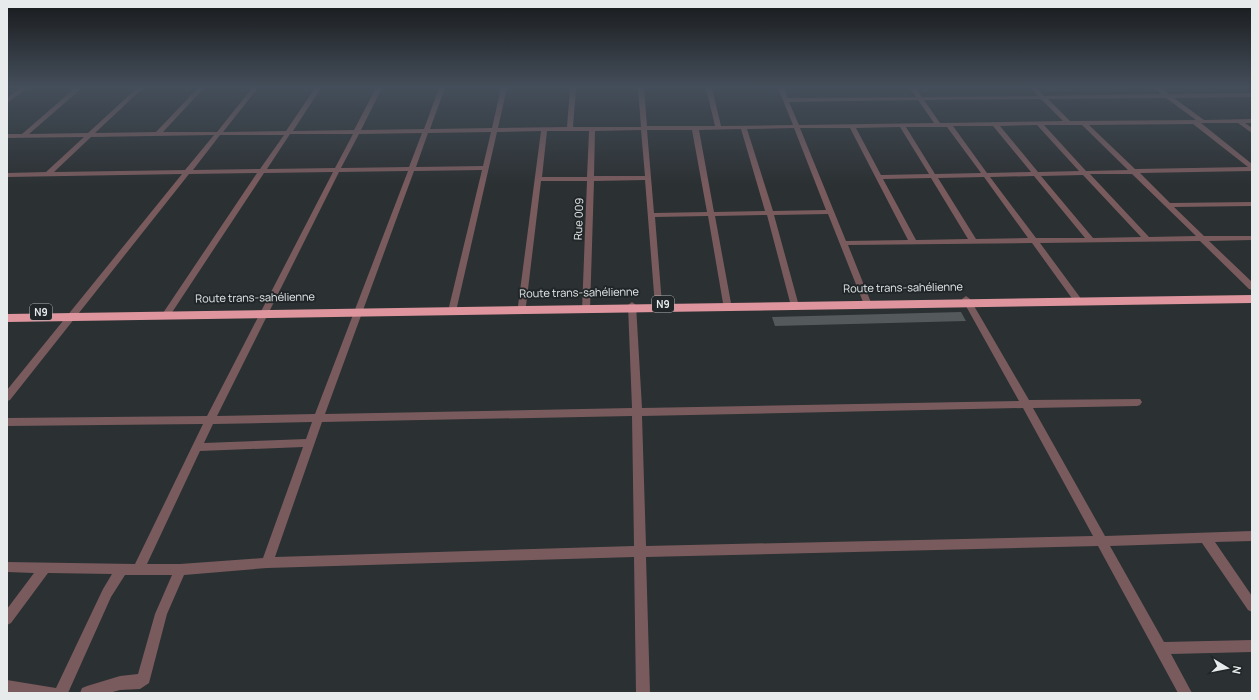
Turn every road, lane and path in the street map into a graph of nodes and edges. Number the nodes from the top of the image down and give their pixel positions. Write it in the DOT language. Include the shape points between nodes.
graph roads {
  1 [pos="41,121"];
  2 [pos="106,121"];
  3 [pos="170,121"];
  4 [pos="228,121"];
  5 [pos="296,121"];
  6 [pos="363,121"];
  7 [pos="431,121"];
  8 [pos="497,121"];
  9 [pos="571,121"];
  10 [pos="643,121"];
  11 [pos="717,121"];
  12 [pos="794,121"];
  13 [pos="935,121"];
  14 [pos="1066,121"];
  15 [pos="1239,121"];
  16 [pos="1252,121"];
  17 [pos="1195,122"];
  18 [pos="1202,122"];
  19 [pos="1068,123"];
  20 [pos="1084,123"];
  21 [pos="996,124"];
  22 [pos="1039,124"];
  23 [pos="902,125"];
  24 [pos="938,125"];
  25 [pos="949,125"];
  26 [pos="796,126"];
  27 [pos="852,126"];
  28 [pos="695,127"];
  29 [pos="718,127"];
  30 [pos="743,127"];
  31 [pos="644,128"];
  32 [pos="570,129"];
  33 [pos="592,129"];
  34 [pos="495,130"];
  35 [pos="544,130"];
  36 [pos="427,131"];
  37 [pos="1252,131"];
  38 [pos="288,132"];
  39 [pos="357,132"];
  40 [pos="158,134"];
  41 [pos="218,134"];
  42 [pos="7,136"];
  43 [pos="23,136"];
  44 [pos="90,136"];
  45 [pos="485,168"];
  46 [pos="1252,168"];
  47 [pos="411,170"];
  48 [pos="337,171"];
  49 [pos="187,172"];
  50 [pos="262,172"];
  51 [pos="1134,172"];
  52 [pos="1086,173"];
  53 [pos="1037,174"];
  54 [pos="7,175"];
  55 [pos="47,175"];
  56 [pos="932,175"];
  57 [pos="984,175"];
  58 [pos="879,177"];
  59 [pos="590,178"];
  60 [pos="647,178"];
  61 [pos="538,179"];
  62 [pos="1252,204"];
  63 [pos="1168,205"];
  64 [pos="830,212"];
  65 [pos="770,214"];
  66 [pos="651,215"];
  67 [pos="711,215"];
  68 [pos="1252,238"];
  69 [pos="1202,239"];
  70 [pos="1091,240"];
  71 [pos="1148,240"];
  72 [pos="973,241"];
  73 [pos="1033,241"];
  74 [pos="913,242"];
  75 [pos="843,243"];
  76 [pos="1252,287"];
  77 [pos="1252,294"];
  78 [pos="1252,299"];
  79 [pos="1076,300"];
  80 [pos="967,301"];
  81 [pos="867,302"];
  82 [pos="728,303"];
  83 [pos="658,304"];
  84 [pos="795,304"];
  85 [pos="522,306"];
  86 [pos="453,307"];
  87 [pos="632,307"];
  88 [pos="586,308"];
  89 [pos="358,311"];
  90 [pos="264,312"];
  91 [pos="7,313"];
  92 [pos="167,313"];
  93 [pos="75,315"];
  94 [pos="7,318"];
  95 [pos="7,397"];
  96 [pos="1137,402"];
  97 [pos="1026,404"];
  98 [pos="637,411"];
  99 [pos="318,419"];
  100 [pos="209,421"];
  101 [pos="7,422"];
  102 [pos="310,443"];
  103 [pos="196,447"];
  104 [pos="1252,536"];
  105 [pos="1205,537"];
  106 [pos="1101,541"];
  107 [pos="641,552"];
  108 [pos="267,563"];
  109 [pos="7,567"];
  110 [pos="46,567"];
  111 [pos="122,569"];
  112 [pos="138,570"];
  113 [pos="180,570"];
  114 [pos="1252,606"];
  115 [pos="7,619"];
  116 [pos="1252,646"];
  117 [pos="1160,648"];
  118 [pos="7,687"];
  119 [pos="52,693"];
  120 [pos="61,693"];
  121 [pos="87,693"];
  122 [pos="644,693"];
  123 [pos="1185,693"];
  1 -- 43 [label="street"];
  2 -- 44 [label="street"];
  3 -- 40 [label="street"];
  4 -- 41 [label="street"];
  5 -- 38 [label="street"];
  6 -- 39 [label="street"];
  7 -- 36 [label="street"];
  8 -- 34 [label="street"];
  9 -- 32 [label="street"];
  10 -- 31 [label="street"];
  11 -- 29 [label="street"];
  12 -- 26 [label="street"];
  13 -- 24 [label="street"];
  14 -- 19 [label="street"];
  15 -- 16 [label="street"];
  15 -- 18 [label="street"];
  15 -- 37 [label="street"];
  17 -- 18 [label="street"];
  17 -- 20 [label="street"];
  17 -- 46 [label="street"];
  19 -- 20 [label="street"];
  19 -- 22 [label="street"];
  20 -- 51 [label="street"];
  21 -- 22 [label="street"];
  21 -- 25 [label="street"];
  21 -- 53 [label="street"];
  22 -- 52 [label="street"];
  23 -- 24 [label="street"];
  23 -- 27 [label="street"];
  23 -- 56 [label="street"];
  24 -- 25 [label="street"];
  25 -- 57 [label="street"];
  26 -- 27 [label="street"];
  26 -- 30 [label="street"];
  26 -- 64 [label="street"];
  27 -- 58 [label="street"];
  28 -- 29 [label="street"];
  28 -- 31 [label="street"];
  28 -- 67 [label="street"];
  29 -- 30 [label="street"];
  30 -- 65 [label="street"];
  31 -- 33 [label="street"];
  31 -- 60 [label="street"];
  32 -- 33 [label="street"];
  32 -- 35 [label="street"];
  33 -- 59 [label="street, Rue 009"];
  34 -- 35 [label="street"];
  34 -- 36 [label="street"];
  34 -- 45 [label="street"];
  35 -- 61 [label="street"];
  36 -- 39 [label="street"];
  36 -- 47 [label="street"];
  38 -- 39 [label="street"];
  38 -- 41 [label="street"];
  38 -- 50 [label="street"];
  39 -- 48 [label="street"];
  40 -- 41 [label="street"];
  40 -- 44 [label="street"];
  41 -- 49 [label="street"];
  42 -- 43 [label="street"];
  43 -- 44 [label="street"];
  44 -- 55 [label="street"];
  45 -- 47 [label="street"];
  45 -- 86 [label="street"];
  46 -- 51 [label="street"];
  47 -- 48 [label="street"];
  47 -- 89 [label="street"];
  48 -- 50 [label="street"];
  48 -- 90 [label="street"];
  49 -- 50 [label="street"];
  49 -- 55 [label="street"];
  49 -- 93 [label="street"];
  50 -- 92 [label="street"];
  51 -- 52 [label="street"];
  51 -- 63 [label="street"];
  52 -- 53 [label="street"];
  52 -- 71 [label="street"];
  53 -- 57 [label="street"];
  53 -- 70 [label="street"];
  54 -- 55 [label="street"];
  56 -- 57 [label="street"];
  56 -- 58 [label="street"];
  56 -- 72 [label="street"];
  57 -- 73 [label="street"];
  58 -- 74 [label="street"];
  59 -- 60 [label="street"];
  59 -- 61 [label="street"];
  59 -- 88 [label="street, Rue 009"];
  60 -- 66 [label="street"];
  61 -- 85 [label="street"];
  62 -- 63 [label="street"];
  63 -- 69 [label="street"];
  64 -- 65 [label="street"];
  64 -- 75 [label="street"];
  65 -- 67 [label="street"];
  65 -- 84 [label="street"];
  66 -- 67 [label="street"];
  66 -- 83 [label="street"];
  67 -- 82 [label="street"];
  68 -- 69 [label="street"];
  69 -- 71 [label="street"];
  69 -- 76 [label="street"];
  70 -- 71 [label="street"];
  70 -- 73 [label="street"];
  72 -- 73 [label="street"];
  72 -- 74 [label="street"];
  73 -- 79 [label="street"];
  74 -- 75 [label="street"];
  75 -- 81 [label="street"];
  77 -- 79 [label="highway, Route trans-sahélienne / N9"];
  78 -- 79 [label="highway, Route trans-sahélienne / N9"];
  79 -- 80 [label="highway, Route trans-sahélienne / N9"];
  80 -- 81 [label="highway, Route trans-sahélienne / N9"];
  80 -- 97 [label="street"];
  81 -- 84 [label="highway, Route trans-sahélienne / N9"];
  82 -- 83 [label="highway, Route trans-sahélienne / N9"];
  82 -- 84 [label="highway, Route trans-sahélienne / N9"];
  83 -- 87 [label="highway, Route trans-sahélienne / N9"];
  84 -- 87 [label="highway, Route trans-sahélienne / N9"];
  85 -- 86 [label="highway, Route trans-sahélienne / N9"];
  85 -- 88 [label="highway, Route trans-sahélienne / N9"];
  86 -- 89 [label="highway, Route trans-sahélienne / N9"];
  87 -- 88 [label="highway, Route trans-sahélienne / N9"];
  87 -- 98 [label="street"];
  88 -- 89 [label="highway, Route trans-sahélienne / N9"];
  89 -- 90 [label="highway, Route trans-sahélienne / N9"];
  89 -- 99 [label="street"];
  90 -- 92 [label="highway, Route trans-sahélienne / N9"];
  90 -- 100 [label="street"];
  91 -- 93 [label="highway, N9"];
  92 -- 93 [label="highway, Route trans-sahélienne / N9"];
  93 -- 94 [label="highway, N9"];
  93 -- 95 [label="street"];
  96 -- 97 [label="street"];
  97 -- 98 [label="street"];
  97 -- 106 [label="street"];
  98 -- 99 [label="street"];
  98 -- 107 [label="street"];
  99 -- 100 [label="street"];
  99 -- 102 [label="street"];
  100 -- 101 [label="street"];
  100 -- 103 [label="street"];
  102 -- 103 [label="street"];
  102 -- 108 [label="street"];
  103 -- 112 [label="street"];
  104 -- 105 [label="street"];
  105 -- 106 [label="street"];
  105 -- 114 [label="street"];
  106 -- 107 [label="street"];
  106 -- 117 [label="street"];
  107 -- 108 [label="street"];
  107 -- 122 [label="street"];
  108 -- 113 [label="street"];
  109 -- 110 [label="street"];
  110 -- 111 [label="street"];
  110 -- 115 [label="street"];
  111 -- 112 [label="street"];
  111 -- 120 [label="street" via="103,603"];
  112 -- 113 [label="street"];
  113 -- 121 [label="street" via="161,614 144,678 140,682 120,683"];
  116 -- 117 [label="street"];
  117 -- 123 [label="street"];
  118 -- 119 [label="street"];
}
